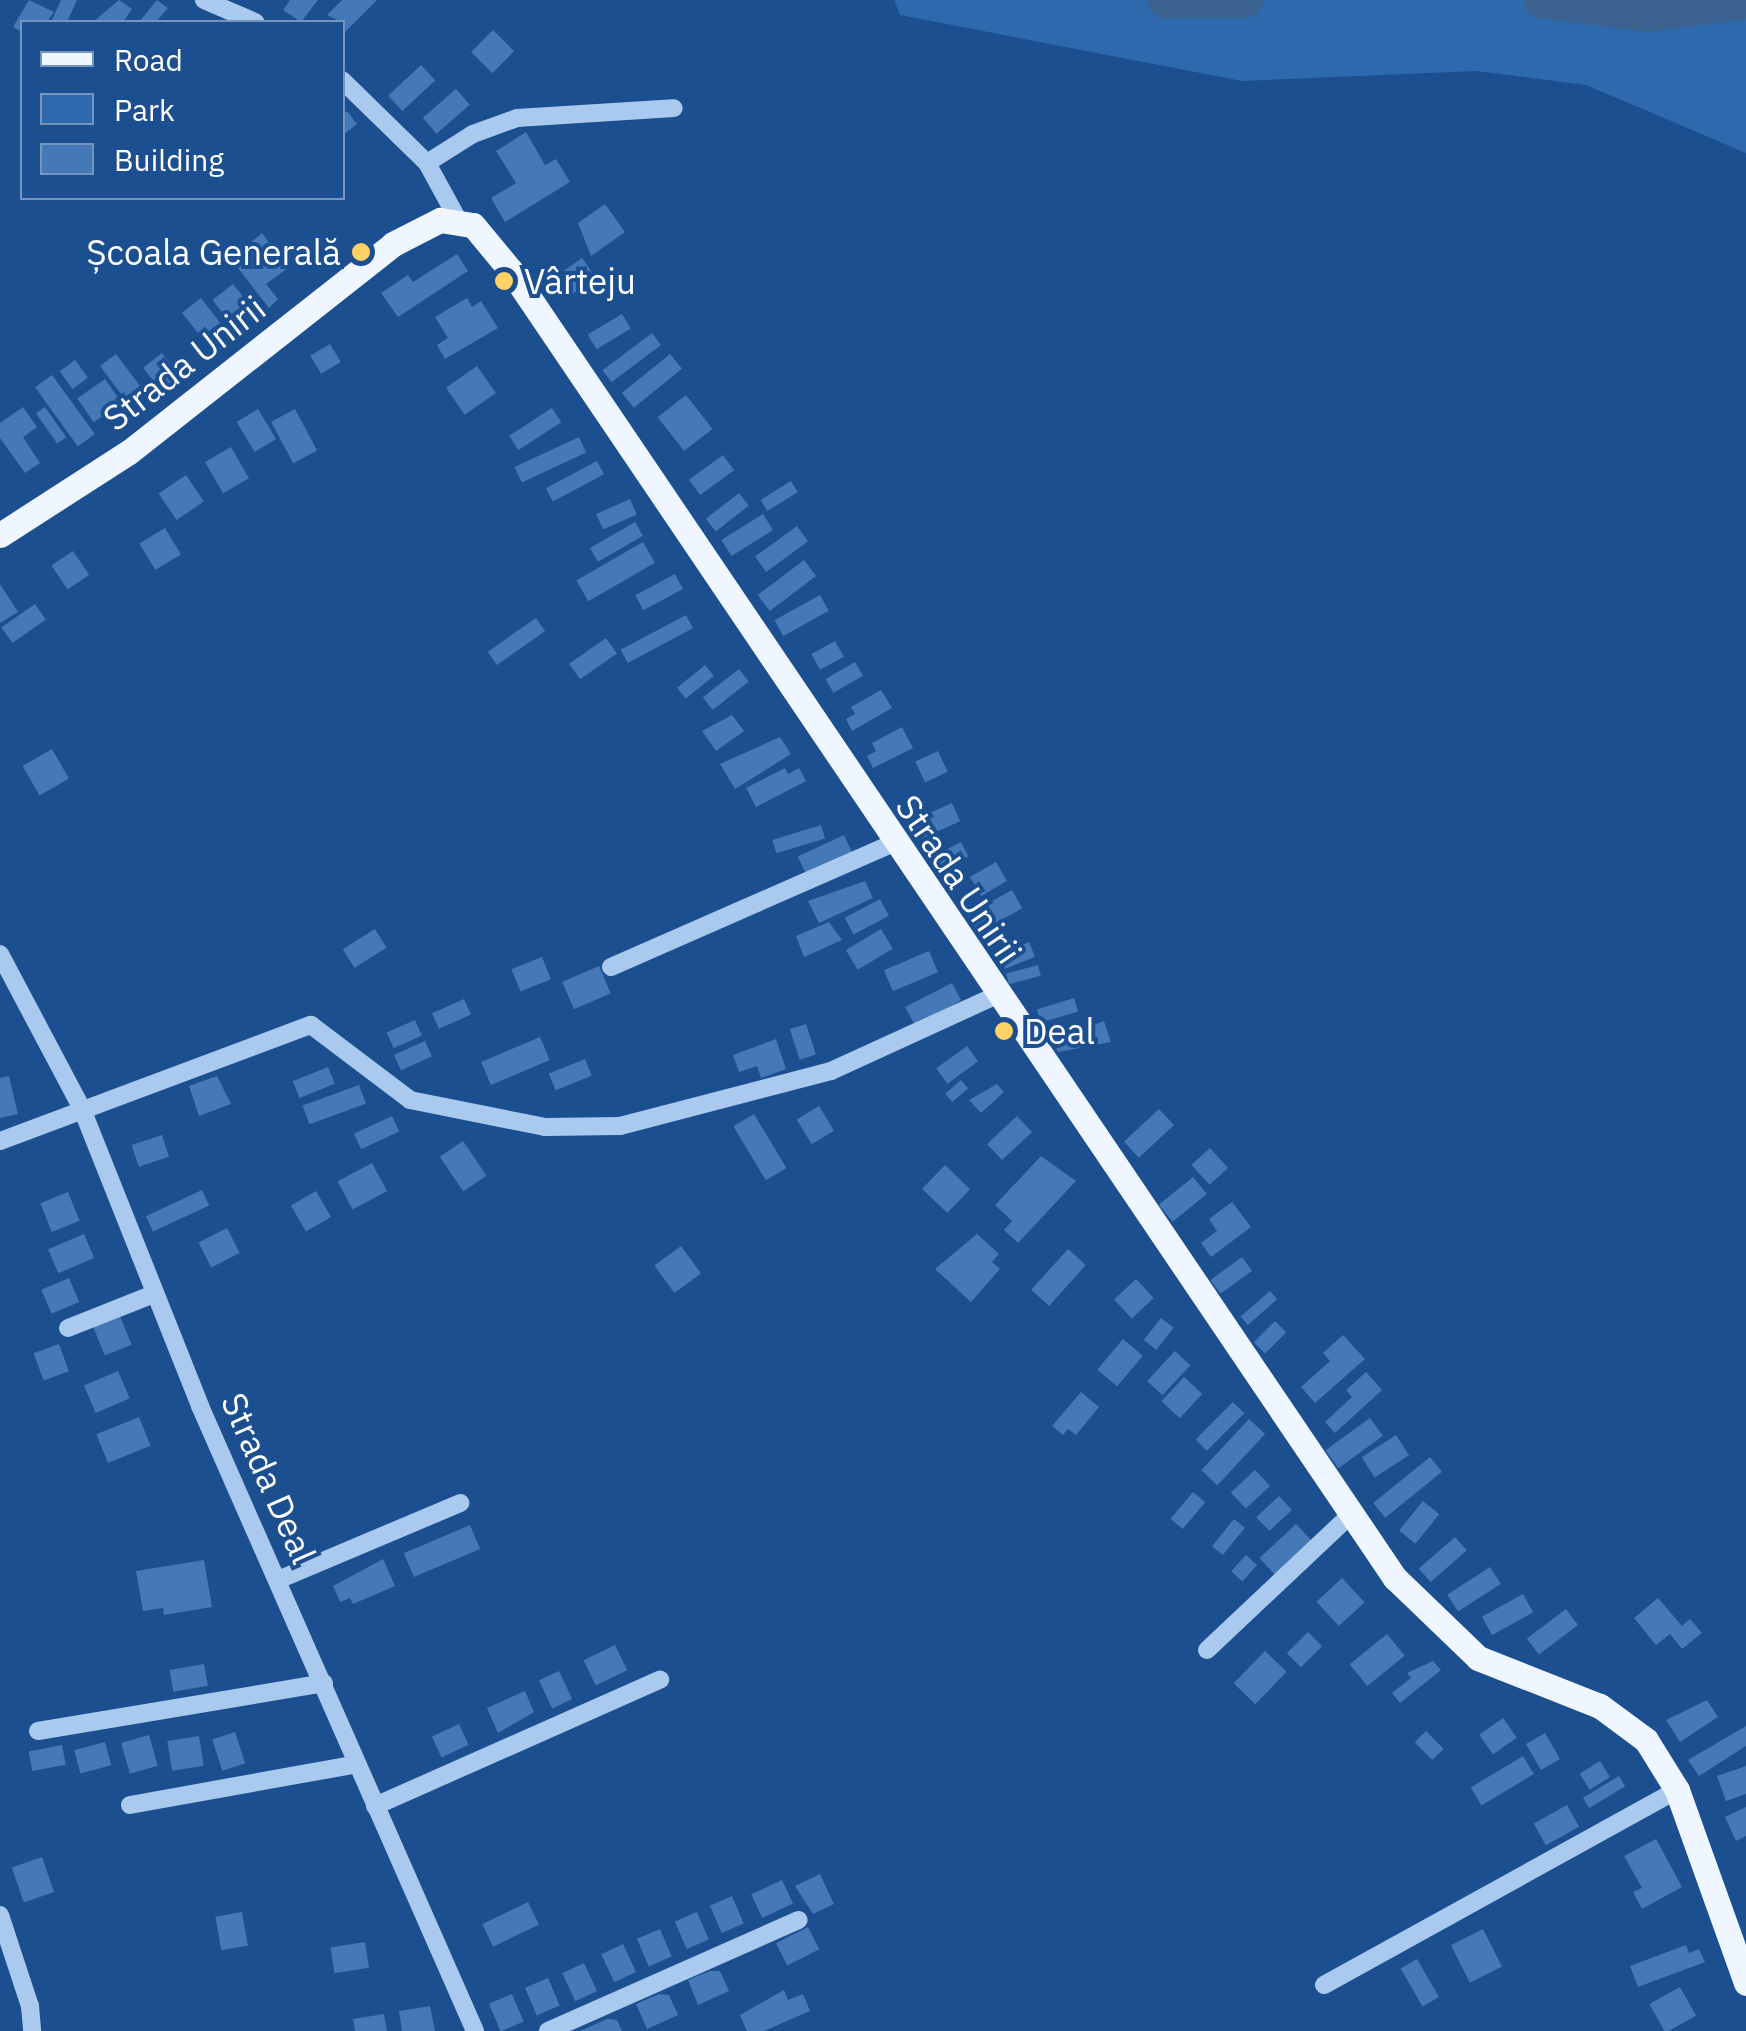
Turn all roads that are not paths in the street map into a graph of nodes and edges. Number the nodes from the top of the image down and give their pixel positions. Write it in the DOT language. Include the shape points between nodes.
graph roads {
  1 [pos="204,0"];
  2 [pos="250,20"];
  3 [pos="345,83"];
  4 [pos="674,108"];
  5 [pos="428,163"];
  6 [pos="457,218"];
  7 [pos="0,535"];
  8 [pos="893,843"];
  9 [pos="0,954"];
  10 [pos="612,967"];
  11 [pos="996,996"];
  12 [pos="82,1110"];
  13 [pos="0,1141"];
  14 [pos="154,1294"];
  15 [pos="68,1328"];
  16 [pos="460,1503"];
  17 [pos="1349,1516"];
  18 [pos="278,1580"];
  19 [pos="1207,1650"];
  20 [pos="660,1680"];
  21 [pos="324,1683"];
  22 [pos="38,1730"];
  23 [pos="358,1764"];
  24 [pos="1676,1790"];
  25 [pos="130,1804"];
  26 [pos="376,1806"];
  27 [pos="0,1916"];
  28 [pos="798,1920"];
  29 [pos="1746,1983"];
  30 [pos="1324,1985"];
  31 [pos="32,2031"];
  32 [pos="475,2031"];
  33 [pos="548,2031"];
  1 -- 2 [label="street"];
  3 -- 5 [label="street"];
  4 -- 5 [label="street" via="518,118 472,134"];
  5 -- 6 [label="street"];
  6 -- 7 [label="main road, Strada Unirii" via="393,244 129,452"];
  6 -- 8 [label="main road, Strada Unirii" via="488,240 511,271"];
  8 -- 10 [label="street"];
  8 -- 11 [label="main road, Strada Unirii"];
  9 -- 12 [label="street, Strada Deal"];
  11 -- 12 [label="street" via="831,1071 620,1126 545,1126 410,1100 311,1025"];
  11 -- 17 [label="main road, Strada Unirii"];
  12 -- 13 [label="street"];
  12 -- 14 [label="street, Strada Deal"];
  14 -- 15 [label="street"];
  14 -- 18 [label="street, Strada Deal"];
  16 -- 18 [label="street"];
  17 -- 19 [label="street"];
  17 -- 24 [label="main road, Strada Unirii" via="1412,1599 1460,1646 1624,1721 1646,1740"];
  18 -- 21 [label="street, Strada Deal"];
  20 -- 26 [label="street"];
  21 -- 22 [label="street"];
  21 -- 23 [label="street, Strada Deal"];
  23 -- 25 [label="street"];
  23 -- 26 [label="street, Strada Deal"];
  24 -- 29 [label="main road, Strada Unirii"];
  24 -- 30 [label="street"];
  26 -- 32 [label="street, Strada Deal"];
  27 -- 31 [label="street"];
  28 -- 33 [label="street"];
}
